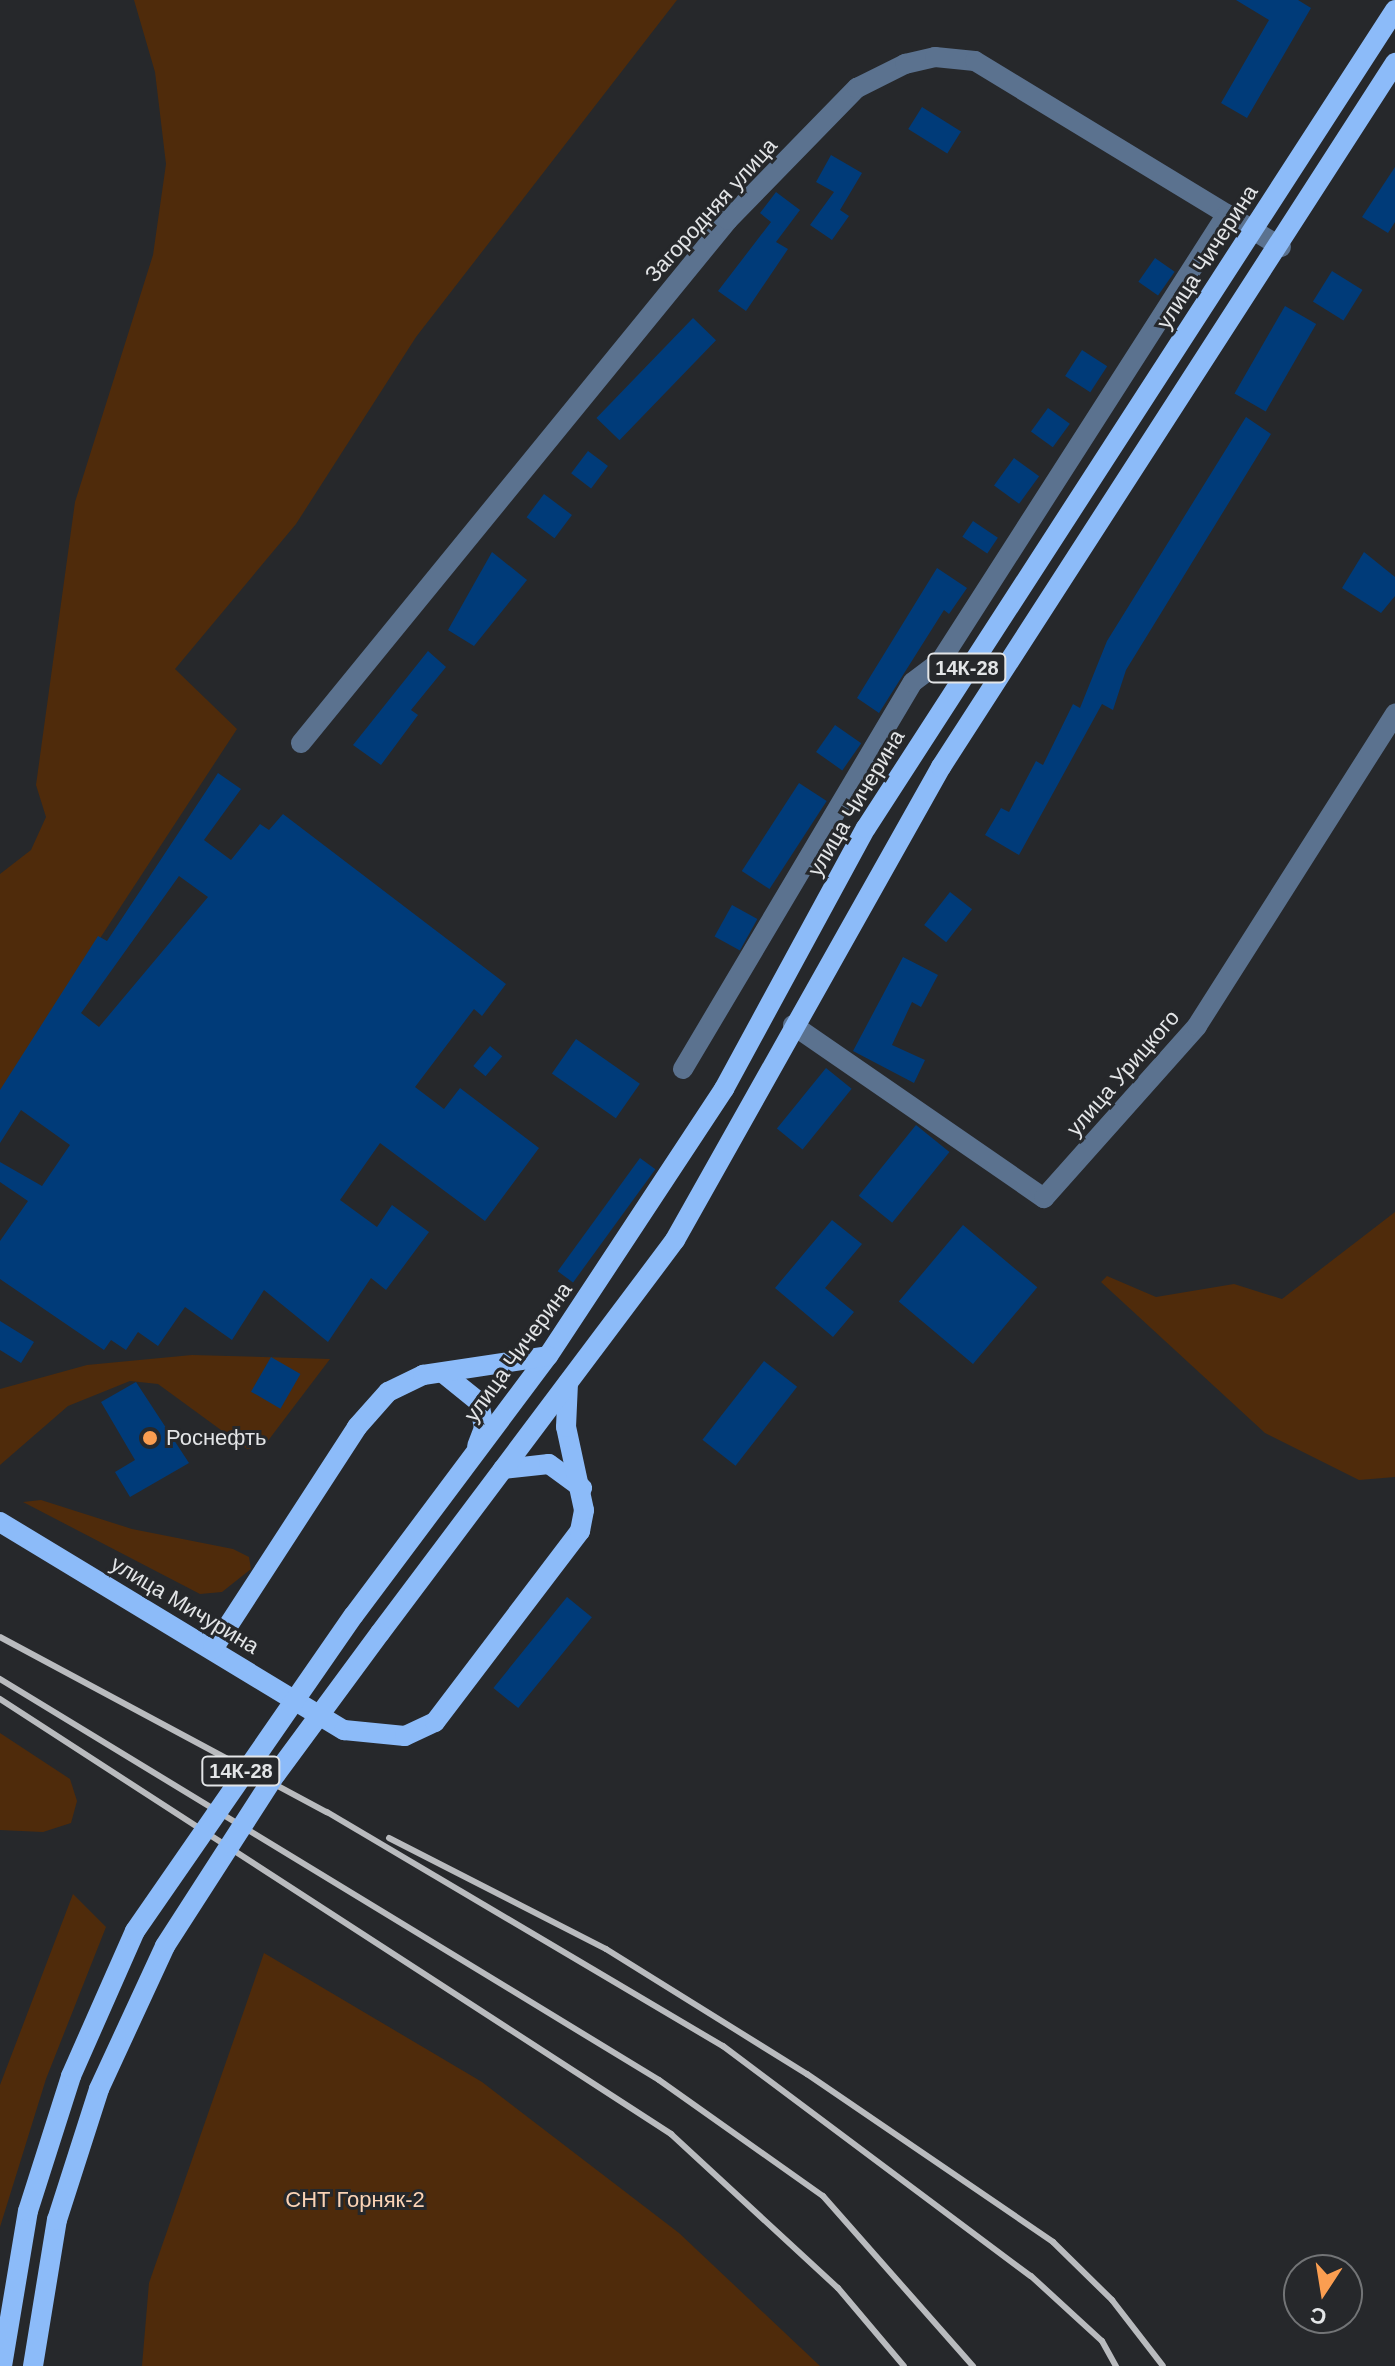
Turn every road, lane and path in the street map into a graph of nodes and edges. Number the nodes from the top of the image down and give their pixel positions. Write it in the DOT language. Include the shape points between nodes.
graph roads {
  1 [pos="1395,10"];
  2 [pos="1395,63"];
  3 [pos="1227,214"];
  4 [pos="1254,231"];
  5 [pos="1281,247"];
  6 [pos="1395,714"];
  7 [pos="301,743"];
  8 [pos="793,1025"];
  9 [pos="683,1069"];
  10 [pos="548,1356"];
  11 [pos="443,1373"];
  12 [pos="568,1381"];
  13 [pos="474,1453"];
  14 [pos="503,1469"];
  15 [pos="582,1488"];
  16 [pos="0,1522"];
  17 [pos="213,1649"];
  18 [pos="2,2366"];
  19 [pos="33,2366"];
  1 -- 4 [label="main road, улица Чичерина / 14К-28"];
  2 -- 5 [label="main road, 14К-28"];
  3 -- 4 [label="street, Загородняя улица"];
  3 -- 7 [label="street, Загородняя улица" via="975,61 935,57 905,64 857,88 728,220"];
  3 -- 9 [label="street" via="940,662 913,682"];
  4 -- 5 [label="street, Загородняя улица"];
  4 -- 10 [label="main road, улица Чичерина / 14К-28" via="866,828 724,1089"];
  5 -- 8 [label="main road, 14К-28" via="941,767"];
  6 -- 8 [label="street, улица Урицкого" via="1197,1026 1044,1198"];
  8 -- 12 [label="main road, 14К-28" via="710,1185"];
  10 -- 11 [label="main road"];
  10 -- 13 [label="main road, улица Чичерина / 14К-28"];
  11 -- 13 [label="main road" via="479,1402 484,1428"];
  11 -- 17 [label="main road" via="388,1392 357,1427"];
  12 -- 14 [label="main road, 14К-28"];
  12 -- 15 [label="main road" via="566,1427"];
  13 -- 18 [label="main road, улица Чичерина / 14К-28, bridge" via="354,1615 135,1931 71,2076 28,2211"];
  14 -- 15 [label="main road" via="549,1464"];
  14 -- 19 [label="main road, 14К-28, bridge" via="276,1774 165,1946 99,2089 57,2220"];
  15 -- 17 [label="main road, улица Мичурина" via="584,1510 570,1551 435,1722 405,1736 344,1730"];
  16 -- 17 [label="main road, улица Мичурина"];
}
